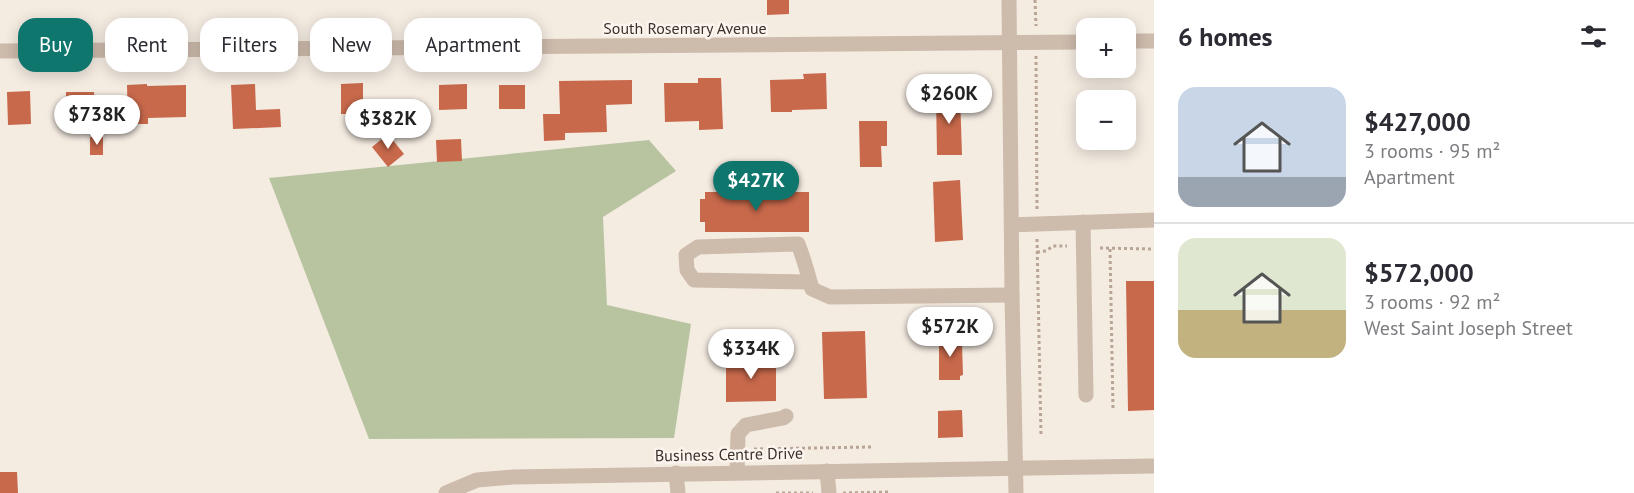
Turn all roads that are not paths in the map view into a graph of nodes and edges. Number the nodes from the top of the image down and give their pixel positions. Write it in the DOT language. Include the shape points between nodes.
graph roads {
  1 [pos="1009,0"];
  2 [pos="1154,40"];
  3 [pos="1136,41"];
  4 [pos="1076,42"];
  5 [pos="1009,44"];
  6 [pos="0,51"];
  7 [pos="1154,220"];
  8 [pos="1083,222"];
  9 [pos="1012,225"];
  10 [pos="810,282"];
  11 [pos="1012,295"];
  12 [pos="1086,395"];
  13 [pos="786,416"];
  14 [pos="1154,466"];
  15 [pos="1016,469"];
  16 [pos="828,471"];
  17 [pos="737,472"];
  18 [pos="676,473"];
  19 [pos="486,486"];
  20 [pos="446,493"];
  21 [pos="678,493"];
  22 [pos="829,493"];
  23 [pos="1016,493"];
  1 -- 5 [label="street"];
  2 -- 3 [label="street"];
  4 -- 5 [label="street, South Rosemary Avenue"];
  5 -- 6 [label="street, South Rosemary Avenue"];
  5 -- 9 [label="street"];
  7 -- 8 [label="street"];
  8 -- 9 [label="street"];
  8 -- 12 [label="street"];
  9 -- 11 [label="street"];
  10 -- 10 [label="street" via="798,244 698,247 686,255 687,270 694,280"];
  10 -- 11 [label="street" via="812,289 830,297"];
  11 -- 15 [label="street"];
  13 -- 17 [label="street" via="746,426 738,434"];
  14 -- 15 [label="street, Business Centre Drive"];
  15 -- 16 [label="street, Business Centre Drive"];
  15 -- 23 [label="street"];
  16 -- 17 [label="street, Business Centre Drive"];
  16 -- 22 [label="street"];
  17 -- 18 [label="street, Business Centre Drive"];
  18 -- 19 [label="street, Business Centre Drive" via="513,477"];
  18 -- 21 [label="street"];
  19 -- 20 [label="street, Business Centre Drive" via="477,480"];
}
